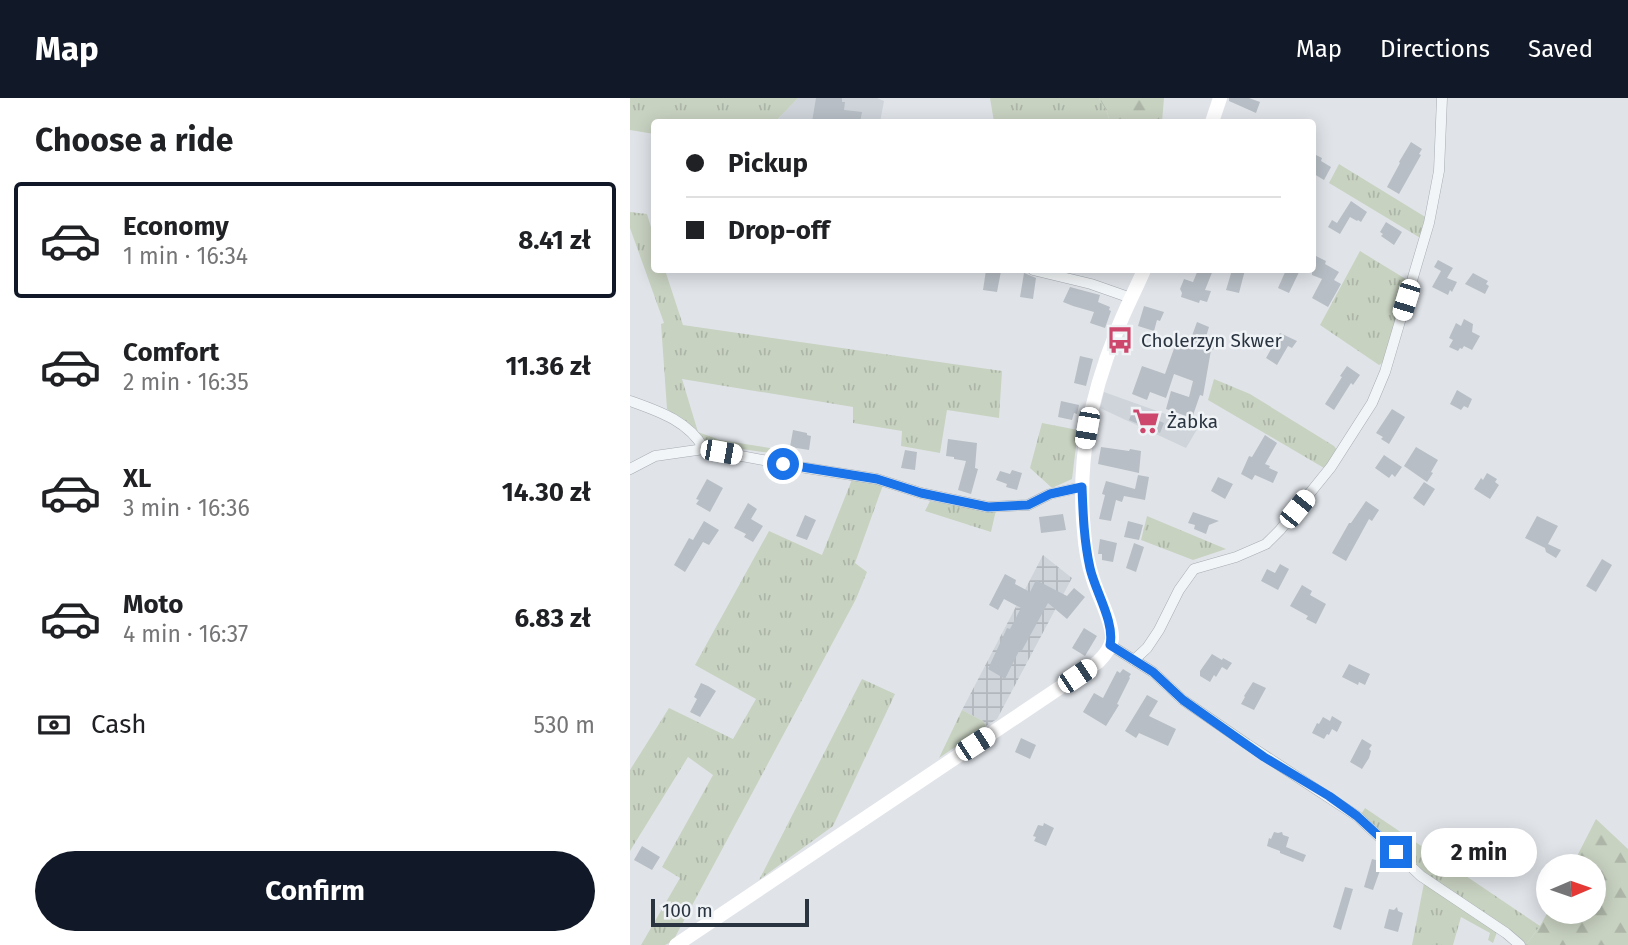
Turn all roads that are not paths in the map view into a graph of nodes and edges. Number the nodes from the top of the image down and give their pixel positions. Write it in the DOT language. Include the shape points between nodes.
graph roads {
  1 [pos="1220,98"];
  2 [pos="1442,98"];
  3 [pos="1213,119"];
  4 [pos="1045,273"];
  5 [pos="1143,273"];
  6 [pos="1131,298"];
  7 [pos="630,401"];
  8 [pos="704,449"];
  9 [pos="630,468"];
  10 [pos="1082,487"];
  11 [pos="1110,645"];
  12 [pos="1134,660"];
  13 [pos="676,945"];
  14 [pos="1520,945"];
  1 -- 3 [label="street"];
  2 -- 12 [label="street" via="1439,171 1429,223 1372,403 1331,467 1280,530 1266,544 1194,569 1153,639"];
  4 -- 6 [label="street"];
  5 -- 6 [label="street"];
  6 -- 10 [label="street" via="1093,400 1083,451"];
  7 -- 8 [label="street" via="664,413 698,438"];
  8 -- 9 [label="street" via="655,456"];
  8 -- 10 [label="street" via="877,479 988,507 1028,505"];
  10 -- 11 [label="street" via="1087,555 1110,626"];
  11 -- 12 [label="street"];
  11 -- 13 [label="street" via="1098,662"];
  12 -- 14 [label="street" via="1264,757 1357,816 1421,876"];
}
